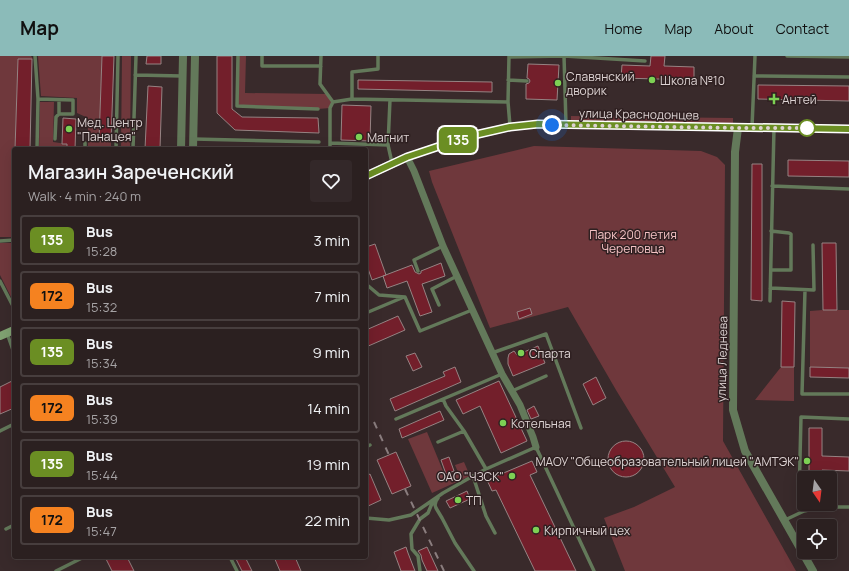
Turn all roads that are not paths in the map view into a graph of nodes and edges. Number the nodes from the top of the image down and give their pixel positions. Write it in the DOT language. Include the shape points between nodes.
graph roads {
  1 [pos="35,56"];
  2 [pos="118,56"];
  3 [pos="136,56"];
  4 [pos="183,56"];
  5 [pos="195,56"];
  6 [pos="238,56"];
  7 [pos="262,56"];
  8 [pos="321,56"];
  9 [pos="378,56"];
  10 [pos="509,56"];
  11 [pos="564,56"];
  12 [pos="755,56"];
  13 [pos="787,56"];
  14 [pos="849,57"];
  15 [pos="645,61"];
  16 [pos="183,65"];
  17 [pos="195,65"];
  18 [pos="321,66"];
  19 [pos="136,75"];
  20 [pos="182,76"];
  21 [pos="754,76"];
  22 [pos="849,77"];
  23 [pos="508,80"];
  24 [pos="527,81"];
  25 [pos="38,99"];
  26 [pos="352,99"];
  27 [pos="60,100"];
  28 [pos="390,100"];
  29 [pos="333,102"];
  30 [pos="508,102"];
  31 [pos="318,109"];
  32 [pos="59,114"];
  33 [pos="566,125"];
  34 [pos="510,127"];
  35 [pos="738,128"];
  36 [pos="752,128"];
  37 [pos="774,128"];
  38 [pos="849,129"];
  39 [pos="55,139"];
  40 [pos="193,139"];
  41 [pos="319,142"];
  42 [pos="84,143"];
  43 [pos="330,143"];
  44 [pos="388,145"];
  45 [pos="37,147"];
  46 [pos="85,147"];
  47 [pos="116,147"];
  48 [pos="133,147"];
  49 [pos="181,147"];
  50 [pos="193,147"];
  51 [pos="330,147"];
  52 [pos="407,157"];
  53 [pos="392,163"];
  54 [pos="368,175"];
  55 [pos="772,186"];
  56 [pos="849,189"];
  57 [pos="772,231"];
  58 [pos="12,240"];
  59 [pos="0,241"];
  60 [pos="813,245"];
  61 [pos="443,246"];
  62 [pos="771,270"];
  63 [pos="418,271"];
  64 [pos="457,276"];
  65 [pos="0,281"];
  66 [pos="368,286"];
  67 [pos="770,288"];
  68 [pos="805,290"];
  69 [pos="405,297"];
  70 [pos="770,301"];
  71 [pos="12,304"];
  72 [pos="439,306"];
  73 [pos="472,310"];
  74 [pos="368,312"];
  75 [pos="7,333"];
  76 [pos="12,347"];
  77 [pos="492,353"];
  78 [pos="502,374"];
  79 [pos="546,376"];
  80 [pos="512,391"];
  81 [pos="849,394"];
  82 [pos="443,399"];
  83 [pos="396,419"];
  84 [pos="849,419"];
  85 [pos="12,425"];
  86 [pos="582,428"];
  87 [pos="0,430"];
  88 [pos="464,431"];
  89 [pos="438,442"];
  90 [pos="536,447"];
  91 [pos="486,469"];
  92 [pos="800,471"];
  93 [pos="473,476"];
  94 [pos="443,492"];
  95 [pos="433,500"];
  96 [pos="837,507"];
  97 [pos="849,507"];
  98 [pos="804,511"];
  99 [pos="368,518"];
  100 [pos="784,520"];
  101 [pos="12,527"];
  102 [pos="6,529"];
  103 [pos="495,533"];
  104 [pos="80,559"];
  105 [pos="231,559"];
  106 [pos="56,571"];
  107 [pos="237,571"];
  108 [pos="420,571"];
  109 [pos="474,571"];
  110 [pos="594,571"];
  111 [pos="813,571"];
  1 -- 25 [label="lane"];
  2 -- 47 [label="lane"];
  3 -- 19 [label="lane"];
  4 -- 16 [label="street"];
  5 -- 17 [label="street"];
  6 -- 31 [label="lane" via="238,106"];
  7 -- 18 [label="lane" via="262,66"];
  8 -- 18 [label="lane"];
  9 -- 26 [label="lane" via="378,69 352,72"];
  10 -- 11 [label="lane"];
  10 -- 23 [label="lane"];
  11 -- 15 [label="lane"];
  11 -- 33 [label="lane"];
  12 -- 21 [label="lane"];
  13 -- 14 [label="lane"];
  16 -- 17 [label="street"];
  16 -- 20 [label="street"];
  17 -- 40 [label="street"];
  18 -- 29 [label="lane" via="320,84"];
  19 -- 20 [label="lane"];
  19 -- 48 [label="lane"];
  20 -- 49 [label="street"];
  21 -- 22 [label="lane"];
  21 -- 36 [label="lane"];
  23 -- 24 [label="lane"];
  23 -- 30 [label="lane"];
  25 -- 27 [label="lane"];
  25 -- 45 [label="lane"];
  26 -- 28 [label="lane"];
  26 -- 29 [label="lane"];
  27 -- 32 [label="lane"];
  27 -- 32 [label="lane" via="73,100 73,114"];
  28 -- 30 [label="lane"];
  28 -- 44 [label="lane"];
  29 -- 43 [label="lane" via="330,108"];
  30 -- 34 [label="lane"];
  32 -- 39 [label="lane" via="56,117"];
  33 -- 34 [label="main road, улица Краснодонцев"];
  33 -- 35 [label="main road, улица Краснодонцев"];
  34 -- 52 [label="main road, улица Краснодонцев" via="470,136"];
  35 -- 36 [label="main road, улица Краснодонцев"];
  35 -- 100 [label="street, улица Леднева" via="733,410 745,451"];
  36 -- 37 [label="main road, улица Краснодонцев"];
  37 -- 38 [label="main road, улица Краснодонцев"];
  37 -- 55 [label="lane"];
  40 -- 41 [label="lane"];
  40 -- 50 [label="street"];
  42 -- 46 [label="lane"];
  43 -- 44 [label="lane"];
  43 -- 51 [label="lane"];
  44 -- 53 [label="lane"];
  52 -- 53 [label="main road, улица Краснодонцев"];
  52 -- 61 [label="street"];
  53 -- 54 [label="main road, улица Краснодонцев"];
  55 -- 56 [label="lane"];
  55 -- 57 [label="lane"];
  57 -- 62 [label="lane"];
  57 -- 62 [label="lane" via="791,234 791,270"];
  58 -- 59 [label="lane"];
  60 -- 68 [label="lane" via="814,290"];
  61 -- 63 [label="lane" via="414,260"];
  61 -- 64 [label="street"];
  62 -- 67 [label="lane"];
  64 -- 72 [label="lane" via="432,289"];
  64 -- 73 [label="street"];
  65 -- 71 [label="lane"];
  66 -- 69 [label="lane" via="379,295"];
  67 -- 68 [label="lane"];
  67 -- 70 [label="lane"];
  68 -- 81 [label="lane" via="802,394"];
  69 -- 73 [label="lane" via="420,331"];
  69 -- 74 [label="lane"];
  73 -- 77 [label="street"];
  75 -- 76 [label="lane"];
  77 -- 78 [label="street"];
  77 -- 86 [label="lane" via="546,334"];
  78 -- 80 [label="street"];
  78 -- 82 [label="lane"];
  79 -- 80 [label="lane"];
  80 -- 90 [label="street"];
  82 -- 83 [label="lane"];
  82 -- 88 [label="lane"];
  84 -- 92 [label="lane" via="801,417"];
  85 -- 87 [label="lane"];
  88 -- 89 [label="lane"];
  88 -- 91 [label="lane"];
  90 -- 91 [label="lane"];
  90 -- 110 [label="lane"];
  91 -- 93 [label="lane"];
  93 -- 94 [label="lane"];
  93 -- 103 [label="lane" via="486,516"];
  94 -- 95 [label="lane"];
  94 -- 109 [label="lane" via="436,501 436,508"];
  95 -- 99 [label="lane" via="411,515 389,520"];
  95 -- 108 [label="lane" via="428,514 420,519 411,534 412,549 418,556"];
  96 -- 97 [label="lane"];
  98 -- 100 [label="lane"];
  100 -- 111 [label="street, улица Леднева"];
  101 -- 102 [label="lane"];
  104 -- 106 [label="lane"];
  105 -- 107 [label="lane"];
}
